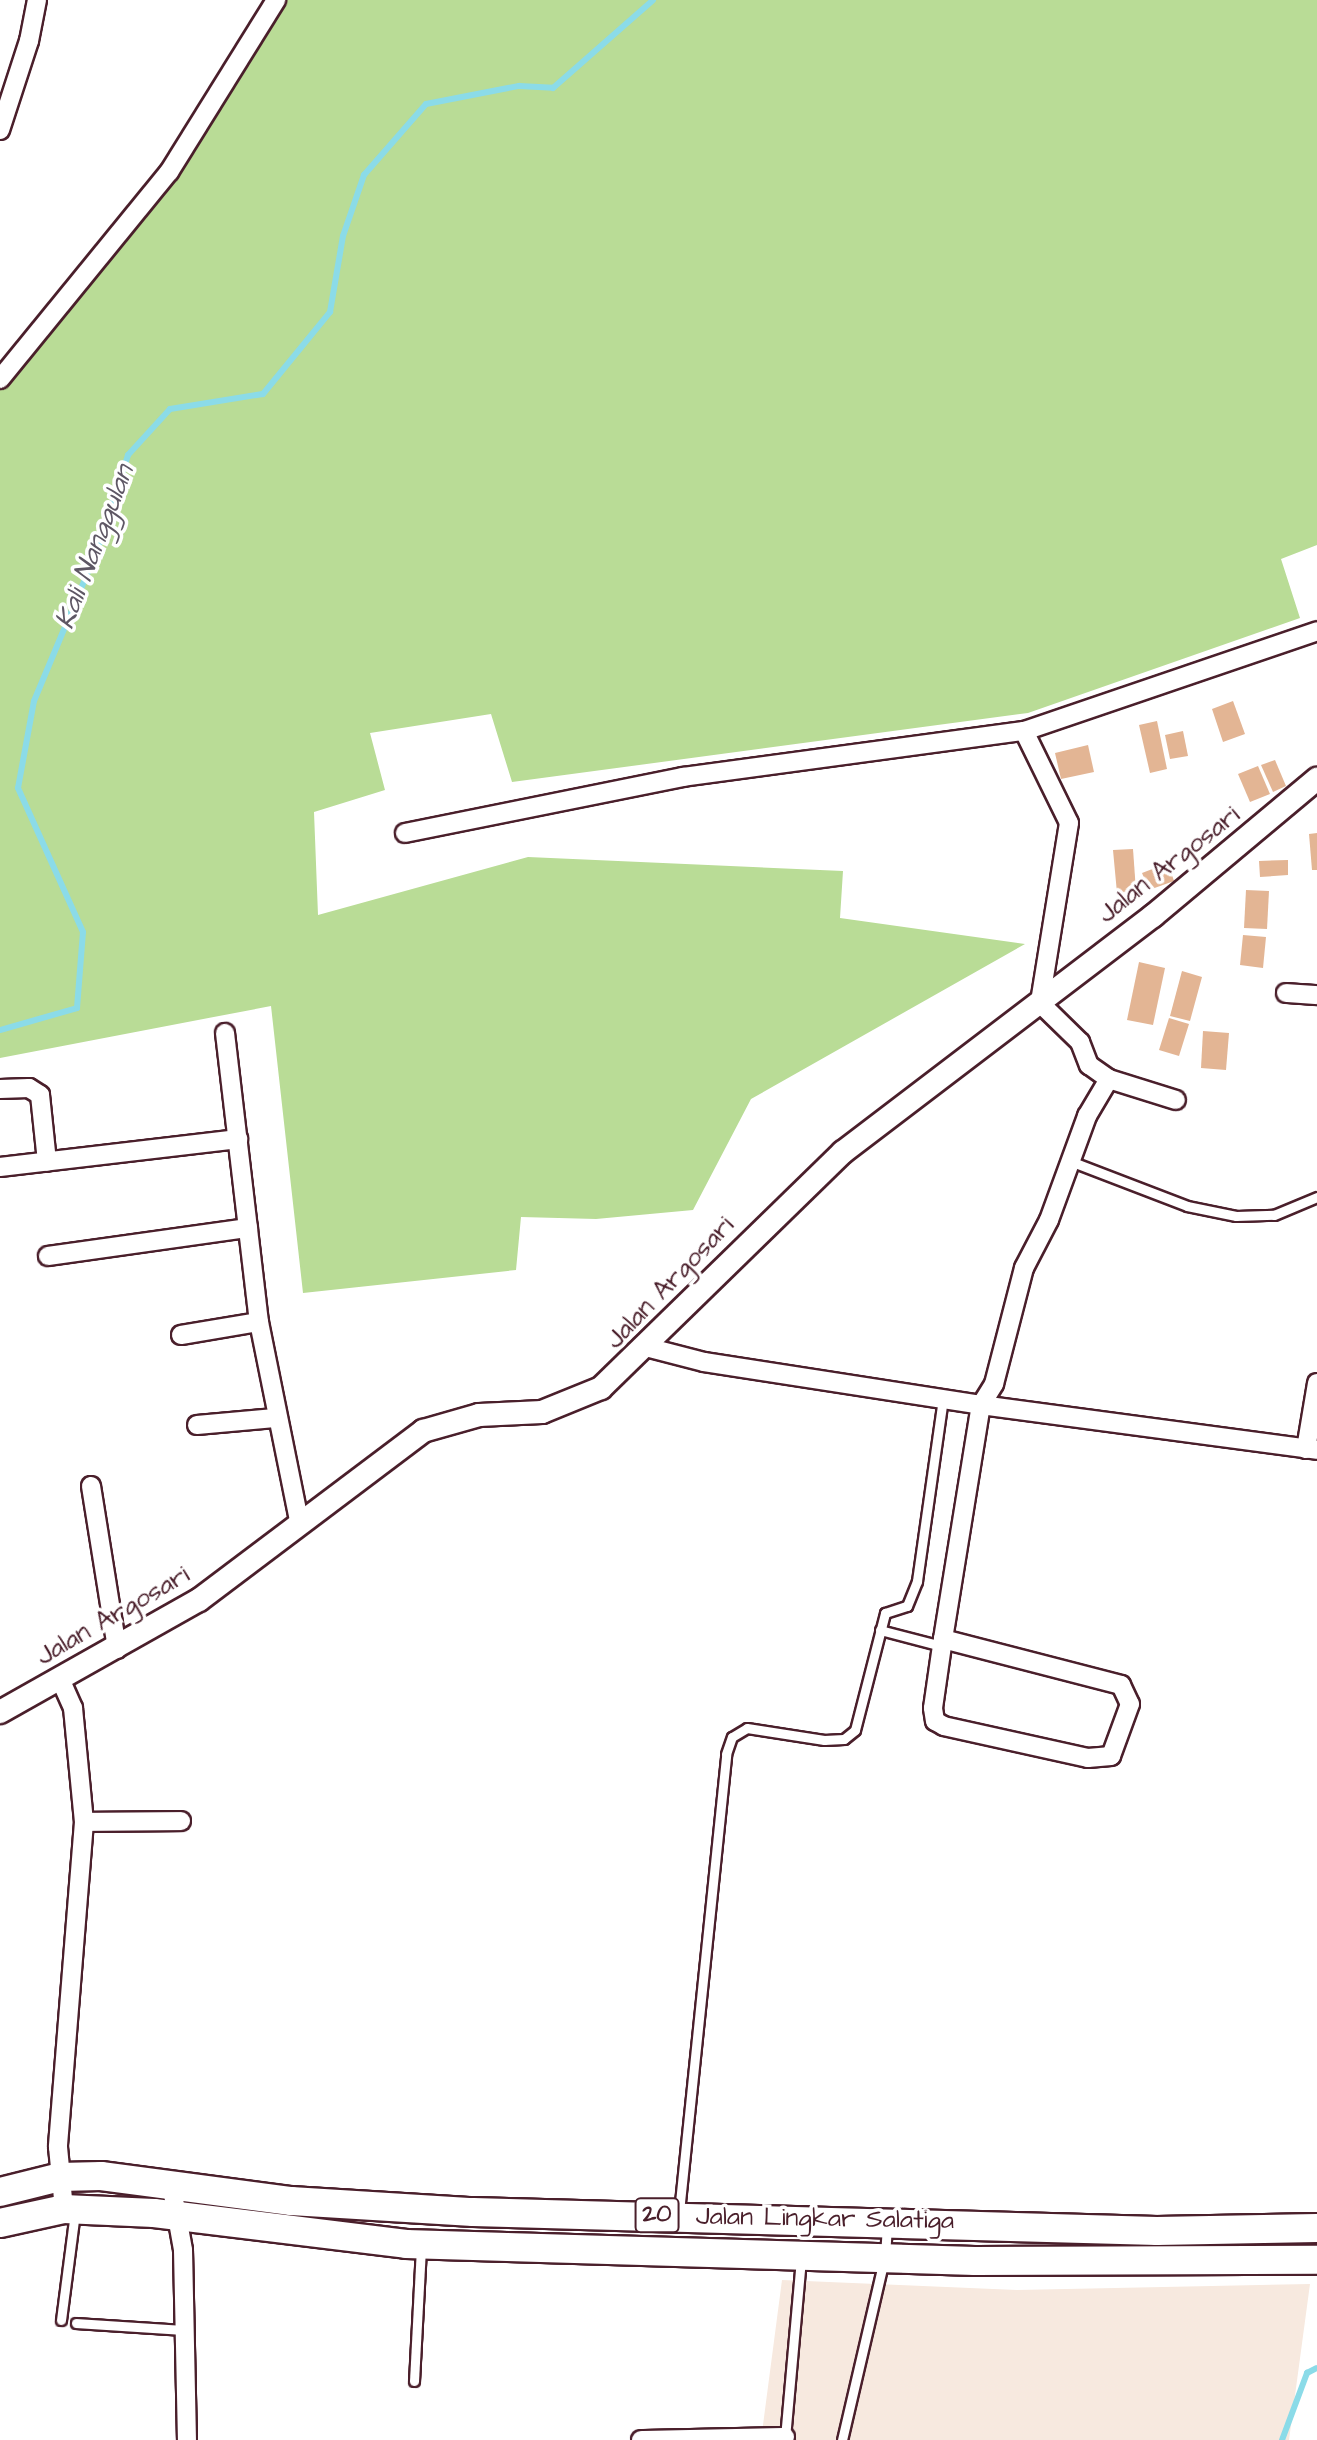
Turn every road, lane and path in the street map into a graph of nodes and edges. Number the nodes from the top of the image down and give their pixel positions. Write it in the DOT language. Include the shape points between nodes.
graph roads {
  1 [pos="37,0"];
  2 [pos="276,0"];
  3 [pos="0,130"];
  4 [pos="0,379"];
  5 [pos="1317,631"];
  6 [pos="1024,731"];
  7 [pos="1317,779"];
  8 [pos="405,833"];
  9 [pos="1286,993"];
  10 [pos="1317,995"];
  11 [pos="1040,1003"];
  12 [pos="225,1033"];
  13 [pos="1109,1079"];
  14 [pos="0,1089"];
  15 [pos="1176,1100"];
  16 [pos="238,1139"];
  17 [pos="1070,1161"];
  18 [pos="47,1162"];
  19 [pos="0,1167"];
  20 [pos="1317,1197"];
  21 [pos="248,1228"];
  22 [pos="48,1256"];
  23 [pos="259,1322"];
  24 [pos="181,1335"];
  25 [pos="646,1347"];
  26 [pos="1317,1383"];
  27 [pos="943,1399"];
  28 [pos="981,1405"];
  29 [pos="275,1418"];
  30 [pos="197,1425"];
  31 [pos="1312,1449"];
  32 [pos="91,1486"];
  33 [pos="300,1525"];
  34 [pos="880,1630"];
  35 [pos="943,1643"];
  36 [pos="117,1649"];
  37 [pos="61,1681"];
  38 [pos="0,1712"];
  39 [pos="181,1821"];
  40 [pos="84,1822"];
  41 [pos="60,2177"];
  42 [pos="171,2183"];
  43 [pos="0,2192"];
  44 [pos="70,2209"];
  45 [pos="177,2216"];
  46 [pos="678,2216"];
  47 [pos="887,2221"];
  48 [pos="0,2223"];
  49 [pos="1317,2228"];
  50 [pos="421,2244"];
  51 [pos="801,2254"];
  52 [pos="885,2255"];
  53 [pos="1317,2260"];
  54 [pos="61,2320"];
  55 [pos="76,2323"];
  56 [pos="183,2330"];
  57 [pos="414,2381"];
  58 [pos="785,2438"];
  59 [pos="187,2440"];
  60 [pos="641,2440"];
  61 [pos="842,2440"];
  1 -- 3 [label="street"];
  2 -- 4 [label="street" via="169,172"];
  5 -- 6 [label="street"];
  6 -- 8 [label="street" via="683,777"];
  6 -- 11 [label="street" via="1069,823"];
  7 -- 11 [label="street, Jalan Argosari" via="1257,833"];
  9 -- 10 [label="street"];
  11 -- 13 [label="street" via="1080,1042 1089,1065"];
  11 -- 25 [label="street, Jalan Argosari" via="843,1152"];
  12 -- 16 [label="street"];
  13 -- 15 [label="street"];
  13 -- 17 [label="street"];
  14 -- 18 [label="street" via="29,1088 40,1095"];
  16 -- 18 [label="street"];
  16 -- 21 [label="street"];
  17 -- 20 [label="lane" via="1187,1206 1236,1216 1274,1215"];
  17 -- 28 [label="street" via="1049,1220 1024,1268 994,1384"];
  18 -- 19 [label="street"];
  21 -- 22 [label="street"];
  21 -- 23 [label="street"];
  23 -- 24 [label="street"];
  23 -- 29 [label="street"];
  25 -- 27 [label="street" via="704,1362"];
  25 -- 33 [label="street, Jalan Argosari" via="601,1388 571,1404 542,1412 452,1420 423,1431"];
  26 -- 31 [label="street"];
  27 -- 28 [label="street"];
  27 -- 34 [label="lane" via="917,1581 907,1606 891,1608"];
  28 -- 31 [label="street"];
  28 -- 35 [label="street"];
  29 -- 30 [label="street"];
  29 -- 33 [label="street"];
  32 -- 36 [label="street"];
  33 -- 36 [label="street, Jalan Argosari" via="199,1600"];
  34 -- 35 [label="lane"];
  34 -- 46 [label="lane" via="855,1730 844,1739 768,1727 747,1728 732,1737"];
  35 -- 35 [label="street" via="1121,1685 1130,1704 1111,1756 1088,1758 937,1723 933,1708"];
  36 -- 37 [label="street, Jalan Argosari"];
  37 -- 38 [label="street, Jalan Argosari"];
  37 -- 40 [label="street" via="73,1708"];
  39 -- 40 [label="street"];
  40 -- 41 [label="street" via="58,2147"];
  41 -- 42 [label="highway, Jalan Lingkar Salatiga / 20"];
  41 -- 43 [label="highway, Jalan Lingkar Salatiga / 20"];
  41 -- 44 [label="street"];
  42 -- 45 [label="street"];
  42 -- 46 [label="highway, Jalan Lingkar Salatiga / 20" via="291,2201"];
  44 -- 45 [label="highway, Jalan Lingkar Salatiga / 20"];
  44 -- 48 [label="highway, Jalan Lingkar Salatiga / 20"];
  44 -- 54 [label="lane"];
  45 -- 50 [label="highway, Jalan Lingkar Salatiga / 20" via="308,2236"];
  45 -- 56 [label="street"];
  46 -- 47 [label="highway, Jalan Lingkar Salatiga / 20"];
  47 -- 49 [label="highway, Jalan Lingkar Salatiga / 20" via="1157,2231"];
  47 -- 52 [label="lane"];
  50 -- 51 [label="highway, Jalan Lingkar Salatiga / 20"];
  50 -- 57 [label="lane"];
  51 -- 52 [label="highway, Jalan Lingkar Salatiga / 20"];
  51 -- 58 [label="lane"];
  52 -- 53 [label="highway, Jalan Lingkar Salatiga / 20" via="975,2261"];
  52 -- 61 [label="lane"];
  55 -- 56 [label="lane"];
  56 -- 59 [label="street"];
  58 -- 60 [label="street"];
}
